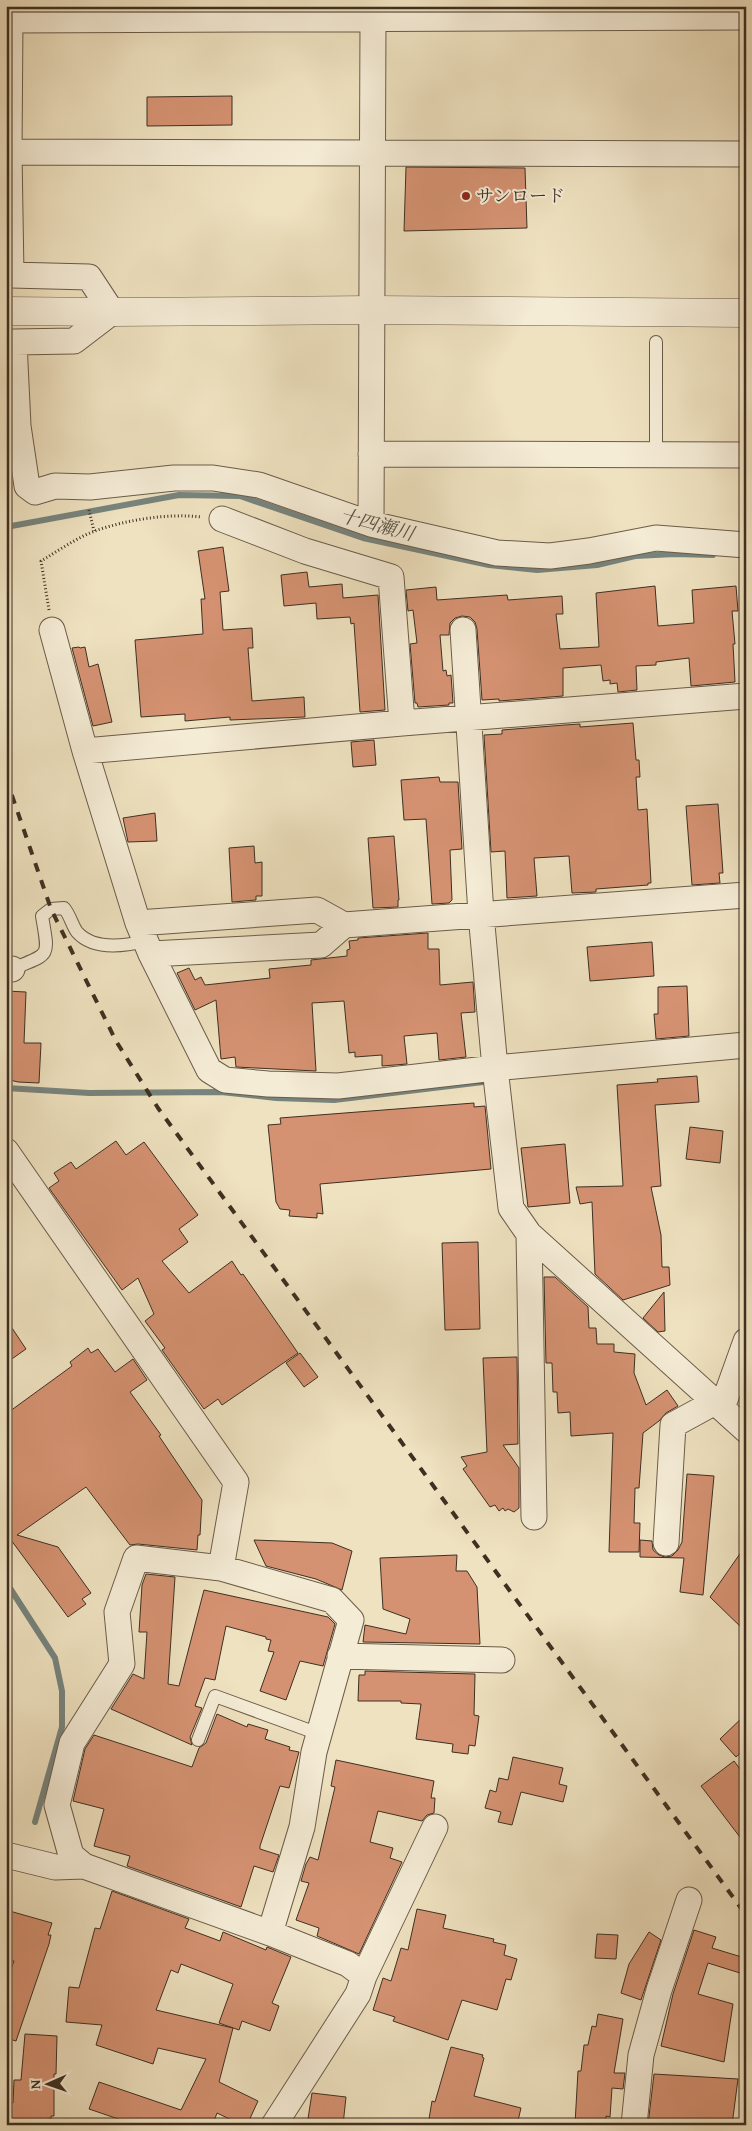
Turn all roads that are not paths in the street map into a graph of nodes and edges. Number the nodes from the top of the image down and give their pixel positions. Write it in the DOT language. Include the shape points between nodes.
graph roads {
  1 [pos="746,18"];
  2 [pos="373,20"];
  3 [pos="9,152"];
  4 [pos="373,153"];
  5 [pos="746,154"];
  6 [pos="6,310"];
  7 [pos="372,310"];
  8 [pos="112,312"];
  9 [pos="746,313"];
  10 [pos="656,342"];
  11 [pos="371,454"];
  12 [pos="656,455"];
  13 [pos="746,455"];
  14 [pos="222,519"];
  15 [pos="371,524"];
  16 [pos="746,544"];
  17 [pos="52,630"];
  18 [pos="463,630"];
  19 [pos="746,696"];
  20 [pos="469,717"];
  21 [pos="402,723"];
  22 [pos="85,751"];
  23 [pos="746,895"];
  24 [pos="481,914"];
  25 [pos="344,925"];
  26 [pos="145,939"];
  27 [pos="9,969"];
  28 [pos="746,1045"];
  29 [pos="495,1068"];
  30 [pos="6,1151"];
  31 [pos="529,1234"];
  32 [pos="746,1341"];
  33 [pos="718,1405"];
  34 [pos="746,1430"];
  35 [pos="534,1517"];
  36 [pos="666,1543"];
  37 [pos="221,1568"];
  38 [pos="340,1656"];
  39 [pos="502,1660"];
  40 [pos="319,1734"];
  41 [pos="198,1740"];
  42 [pos="435,1827"];
  43 [pos="6,1856"];
  44 [pos="84,1866"];
  45 [pos="689,1900"];
  46 [pos="270,1932"];
  47 [pos="364,1976"];
  48 [pos="274,2125"];
  49 [pos="634,2125"];
  1 -- 2 [label="street"];
  2 -- 3 [label="street" via="199,24 10,20"];
  2 -- 4 [label="street"];
  3 -- 4 [label="street"];
  3 -- 8 [label="street" via="11,275 89,277"];
  4 -- 5 [label="street"];
  4 -- 7 [label="street"];
  6 -- 8 [label="street"];
  7 -- 8 [label="street"];
  7 -- 9 [label="street"];
  7 -- 11 [label="street"];
  8 -- 15 [label="street" via="74,342 14,342 18,426 27,486 35,492 55,486 90,487 174,478 213,478 259,485"];
  10 -- 12 [label="lane"];
  11 -- 12 [label="street"];
  11 -- 15 [label="street"];
  12 -- 13 [label="street"];
  14 -- 21 [label="street" via="305,551 391,577"];
  15 -- 16 [label="street" via="497,553 550,556 589,552 656,538"];
  17 -- 22 [label="street"];
  18 -- 20 [label="street"];
  19 -- 20 [label="street"];
  20 -- 21 [label="street"];
  20 -- 24 [label="street"];
  21 -- 22 [label="street"];
  22 -- 26 [label="street"];
  23 -- 24 [label="street"];
  24 -- 25 [label="street"];
  24 -- 29 [label="street"];
  25 -- 26 [label="street" via="317,910"];
  25 -- 26 [label="street" via="321,945"];
  26 -- 27 [label="lane" via="126,946 96,943 77,932 64,908 51,909 42,916 47,944 45,952 40,958"];
  26 -- 29 [label="street" via="210,1070 225,1080 338,1086"];
  28 -- 29 [label="street"];
  29 -- 31 [label="street" via="511,1208"];
  30 -- 37 [label="street" via="236,1482"];
  31 -- 33 [label="street"];
  31 -- 35 [label="street"];
  32 -- 33 [label="street"];
  33 -- 34 [label="street"];
  33 -- 36 [label="street" via="674,1425"];
  37 -- 38 [label="street" via="332,1600 352,1620"];
  37 -- 44 [label="street" via="136,1558 117,1612 122,1664 72,1743 58,1805 71,1855"];
  38 -- 39 [label="street"];
  38 -- 40 [label="street"];
  40 -- 41 [label="lane" via="215,1696"];
  40 -- 46 [label="street" via="302,1827"];
  42 -- 47 [label="street"];
  43 -- 44 [label="street" via="55,1867"];
  44 -- 46 [label="street"];
  45 -- 49 [label="street" via="641,2055"];
  46 -- 47 [label="street" via="348,1964"];
  47 -- 48 [label="street" via="358,1994"];
}
